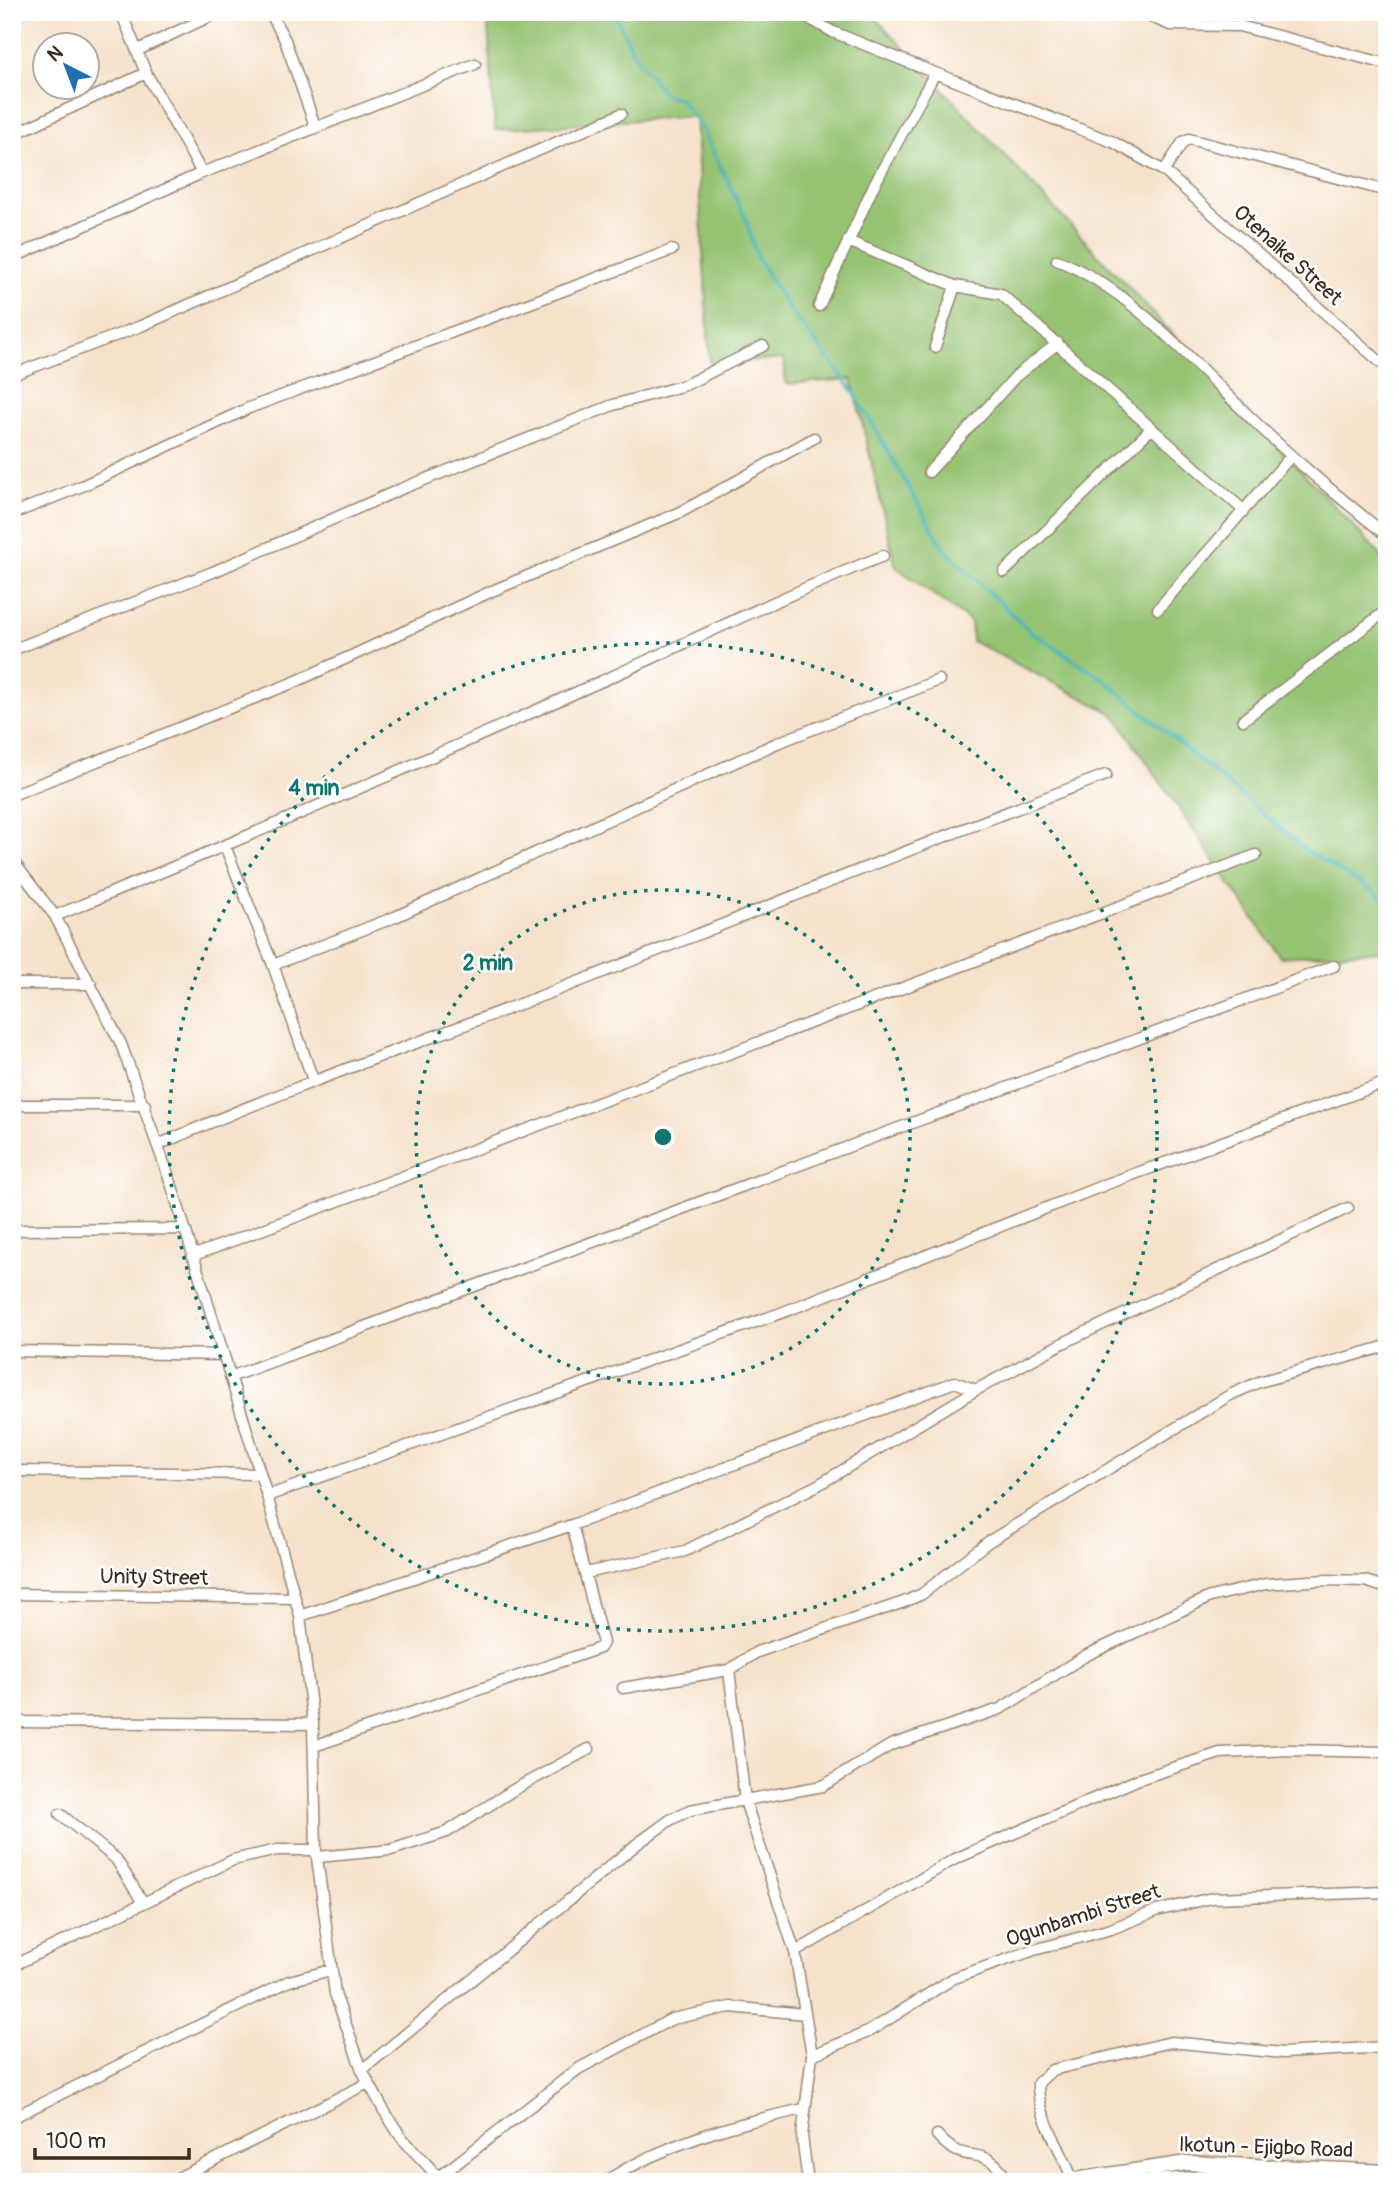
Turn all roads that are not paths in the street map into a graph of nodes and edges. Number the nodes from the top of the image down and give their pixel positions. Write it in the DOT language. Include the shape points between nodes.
graph roads {
  1 [pos="121,12"];
  2 [pos="219,12"];
  3 [pos="270,12"];
  4 [pos="798,12"];
  5 [pos="1139,12"];
  6 [pos="138,50"];
  7 [pos="475,64"];
  8 [pos="1387,64"];
  9 [pos="146,73"];
  10 [pos="935,73"];
  11 [pos="621,114"];
  12 [pos="314,126"];
  13 [pos="12,135"];
  14 [pos="1164,171"];
  15 [pos="202,173"];
  16 [pos="1387,191"];
  17 [pos="848,242"];
  18 [pos="672,250"];
  19 [pos="12,258"];
  20 [pos="1057,260"];
  21 [pos="954,286"];
  22 [pos="819,306"];
  23 [pos="1058,343"];
  24 [pos="764,346"];
  25 [pos="935,347"];
  26 [pos="1387,368"];
  27 [pos="12,375"];
  28 [pos="1152,428"];
  29 [pos="814,438"];
  30 [pos="1291,456"];
  31 [pos="929,472"];
  32 [pos="1242,509"];
  33 [pos="12,514"];
  34 [pos="1387,536"];
  35 [pos="883,555"];
  36 [pos="1004,572"];
  37 [pos="1157,609"];
  38 [pos="1387,610"];
  39 [pos="12,650"];
  40 [pos="939,680"];
  41 [pos="1242,720"];
  42 [pos="1106,775"];
  43 [pos="12,795"];
  44 [pos="225,846"];
  45 [pos="1256,855"];
  46 [pos="12,860"];
  47 [pos="55,916"];
  48 [pos="273,965"];
  49 [pos="1334,966"];
  50 [pos="12,984"];
  51 [pos="91,984"];
  52 [pos="313,1080"];
  53 [pos="1387,1082"];
  54 [pos="12,1105"];
  55 [pos="145,1105"];
  56 [pos="158,1145"];
  57 [pos="1348,1208"];
  58 [pos="184,1229"];
  59 [pos="12,1230"];
  60 [pos="192,1256"];
  61 [pos="1387,1346"];
  62 [pos="12,1351"];
  63 [pos="223,1355"];
  64 [pos="230,1377"];
  65 [pos="976,1390"];
  66 [pos="12,1471"];
  67 [pos="260,1474"];
  68 [pos="267,1496"];
  69 [pos="572,1525"];
  70 [pos="586,1573"];
  71 [pos="1387,1588"];
  72 [pos="12,1594"];
  73 [pos="294,1598"];
  74 [pos="300,1616"];
  75 [pos="729,1670"];
  76 [pos="623,1688"];
  77 [pos="12,1722"];
  78 [pos="313,1724"];
  79 [pos="314,1745"];
  80 [pos="589,1749"];
  81 [pos="1387,1752"];
  82 [pos="744,1801"];
  83 [pos="60,1814"];
  84 [pos="317,1854"];
  85 [pos="1385,1896"];
  86 [pos="142,1901"];
  87 [pos="795,1952"];
  88 [pos="12,1966"];
  89 [pos="331,1970"];
  90 [pos="805,2014"];
  91 [pos="1387,2047"];
  92 [pos="812,2055"];
  93 [pos="362,2070"];
  94 [pos="368,2083"];
  95 [pos="804,2109"];
  96 [pos="12,2118"];
  97 [pos="937,2135"];
  98 [pos="1387,2172"];
  99 [pos="1067,2180"];
  100 [pos="1172,2180"];
  101 [pos="439,2181"];
  102 [pos="170,2182"];
  103 [pos="604,2182"];
  104 [pos="808,2182"];
  105 [pos="1008,2182"];
  106 [pos="1153,2182"];
  107 [pos="1373,2182"];
  1 -- 6 [label="street"];
  2 -- 6 [label="street"];
  3 -- 12 [label="street" via="285,40"];
  4 -- 10 [label="street, Otenaike Street" via="833,32"];
  5 -- 8 [label="street" via="1170,26 1239,26"];
  6 -- 9 [label="street"];
  7 -- 12 [label="street"];
  9 -- 13 [label="street"];
  9 -- 15 [label="street"];
  10 -- 14 [label="street, Otenaike Street" via="1119,144"];
  10 -- 17 [label="street"];
  11 -- 27 [label="street" via="141,326"];
  12 -- 15 [label="street"];
  14 -- 16 [label="street" via="1189,139"];
  14 -- 26 [label="street, Otenaike Street"];
  15 -- 19 [label="street"];
  17 -- 21 [label="street"];
  17 -- 22 [label="street"];
  18 -- 33 [label="street" via="249,408"];
  20 -- 30 [label="street" via="1095,278 1130,304"];
  21 -- 23 [label="street" via="1001,294"];
  21 -- 25 [label="street"];
  23 -- 28 [label="street"];
  23 -- 31 [label="street" via="1016,376"];
  24 -- 39 [label="street" via="685,384 613,405 401,489 214,572"];
  28 -- 32 [label="street"];
  28 -- 36 [label="street"];
  29 -- 43 [label="street" via="681,512 492,591 297,681"];
  30 -- 32 [label="street"];
  30 -- 34 [label="street"];
  32 -- 37 [label="street"];
  35 -- 44 [label="street"];
  38 -- 41 [label="street"];
  40 -- 48 [label="street" via="777,743 395,917"];
  42 -- 52 [label="street" via="914,846 587,979"];
  44 -- 47 [label="street"];
  44 -- 48 [label="street"];
  45 -- 60 [label="street"];
  46 -- 47 [label="street"];
  47 -- 51 [label="street"];
  48 -- 52 [label="street"];
  49 -- 64 [label="street"];
  50 -- 51 [label="street"];
  51 -- 55 [label="street"];
  52 -- 56 [label="street"];
  53 -- 68 [label="street" via="1107,1184 781,1313"];
  54 -- 55 [label="street"];
  55 -- 56 [label="street"];
  56 -- 58 [label="street"];
  57 -- 65 [label="street" via="1061,1344"];
  58 -- 59 [label="street"];
  58 -- 60 [label="street"];
  60 -- 63 [label="street"];
  61 -- 75 [label="street" via="1240,1390 988,1542 922,1594 757,1652"];
  62 -- 63 [label="street"];
  63 -- 64 [label="street"];
  64 -- 67 [label="street"];
  65 -- 69 [label="street" via="955,1382"];
  65 -- 70 [label="street" via="818,1485 685,1550"];
  66 -- 67 [label="street"];
  67 -- 68 [label="street"];
  68 -- 73 [label="street"];
  69 -- 70 [label="street"];
  69 -- 74 [label="street"];
  70 -- 79 [label="street" via="603,1643 600,1648"];
  71 -- 82 [label="street" via="1364,1581 1325,1580 1253,1586 1210,1598 1085,1656 1000,1709 891,1745 823,1786"];
  72 -- 73 [label="street, Unity Street"];
  73 -- 74 [label="street"];
  74 -- 78 [label="street"];
  75 -- 76 [label="street"];
  75 -- 82 [label="street"];
  77 -- 78 [label="street"];
  78 -- 79 [label="street"];
  79 -- 84 [label="street"];
  80 -- 84 [label="street" via="447,1832 391,1850"];
  81 -- 87 [label="street" via="1289,1749 1220,1754 1139,1779 955,1859"];
  82 -- 87 [label="street"];
  82 -- 93 [label="street" via="690,1810 670,1820"];
  83 -- 86 [label="street" via="116,1859"];
  84 -- 86 [label="street" via="254,1853"];
  84 -- 89 [label="street"];
  85 -- 92 [label="street, Ogunbambi Street" via="1212,1898 1156,1911 954,1978 868,2032"];
  86 -- 88 [label="street"];
  87 -- 90 [label="street"];
  89 -- 93 [label="street"];
  89 -- 96 [label="street" via="289,1981"];
  90 -- 92 [label="street"];
  90 -- 101 [label="street" via="730,2007 672,2019 578,2069"];
  91 -- 99 [label="street" via="1283,2053 1171,2042 1052,2070 1038,2082 1038,2094 1062,2150"];
  92 -- 95 [label="street"];
  93 -- 94 [label="street"];
  94 -- 101 [label="street" via="401,2137"];
  94 -- 102 [label="street"];
  95 -- 103 [label="street" via="679,2143"];
  95 -- 104 [label="street"];
  97 -- 105 [label="street" via="960,2154 992,2160"];
  98 -- 99 [label="main road, Ikotun - Ejigbo Road" via="1187,2163"];
  100 -- 106 [label="main road, Ikotun - Ejigbo Road"];
  100 -- 107 [label="main road, Ikotun - Ejigbo Road"];
}
